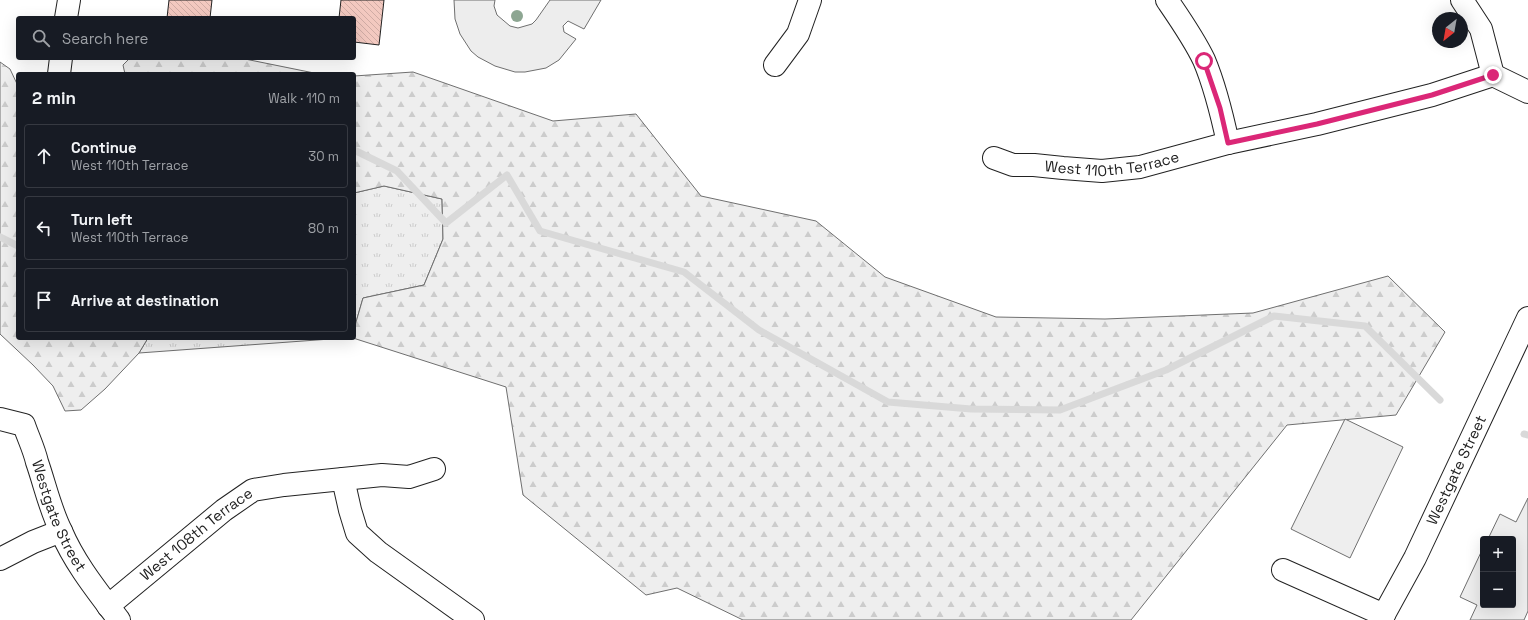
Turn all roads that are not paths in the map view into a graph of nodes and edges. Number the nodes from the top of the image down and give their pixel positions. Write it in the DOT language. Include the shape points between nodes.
graph roads {
  1 [pos="69,0"];
  2 [pos="810,0"];
  3 [pos="1167,0"];
  4 [pos="1462,0"];
  5 [pos="66,16"];
  6 [pos="61,60"];
  7 [pos="775,65"];
  8 [pos="59,72"];
  9 [pos="1493,75"];
  10 [pos="1528,92"];
  11 [pos="1228,143"];
  12 [pos="994,158"];
  13 [pos="1528,318"];
  14 [pos="0,419"];
  15 [pos="434,470"];
  16 [pos="343,479"];
  17 [pos="61,531"];
  18 [pos="0,559"];
  19 [pos="1283,570"];
  20 [pos="114,613"];
  21 [pos="1383,618"];
  22 [pos="473,620"];
  1 -- 5 [label="street"];
  2 -- 7 [label="street" via="798,34"];
  3 -- 11 [label="street" via="1204,61 1220,108"];
  4 -- 9 [label="street" via="1481,29"];
  6 -- 8 [label="street"];
  9 -- 10 [label="street"];
  9 -- 11 [label="street, West 110th Terrace" via="1432,95"];
  11 -- 12 [label="street, West 110th Terrace" via="1140,167 1102,171 1014,165"];
  13 -- 21 [label="street, Westgate Street" via="1415,558"];
  14 -- 17 [label="street, Westgate Street" via="24,425"];
  15 -- 16 [label="street, West 108th Terrace" via="409,477 382,475"];
  16 -- 20 [label="street, West 108th Terrace" via="253,490 224,510"];
  16 -- 22 [label="street" via="357,533 378,552"];
  17 -- 18 [label="street"];
  17 -- 20 [label="street, Westgate Street" via="77,562"];
  19 -- 21 [label="street"];
}
